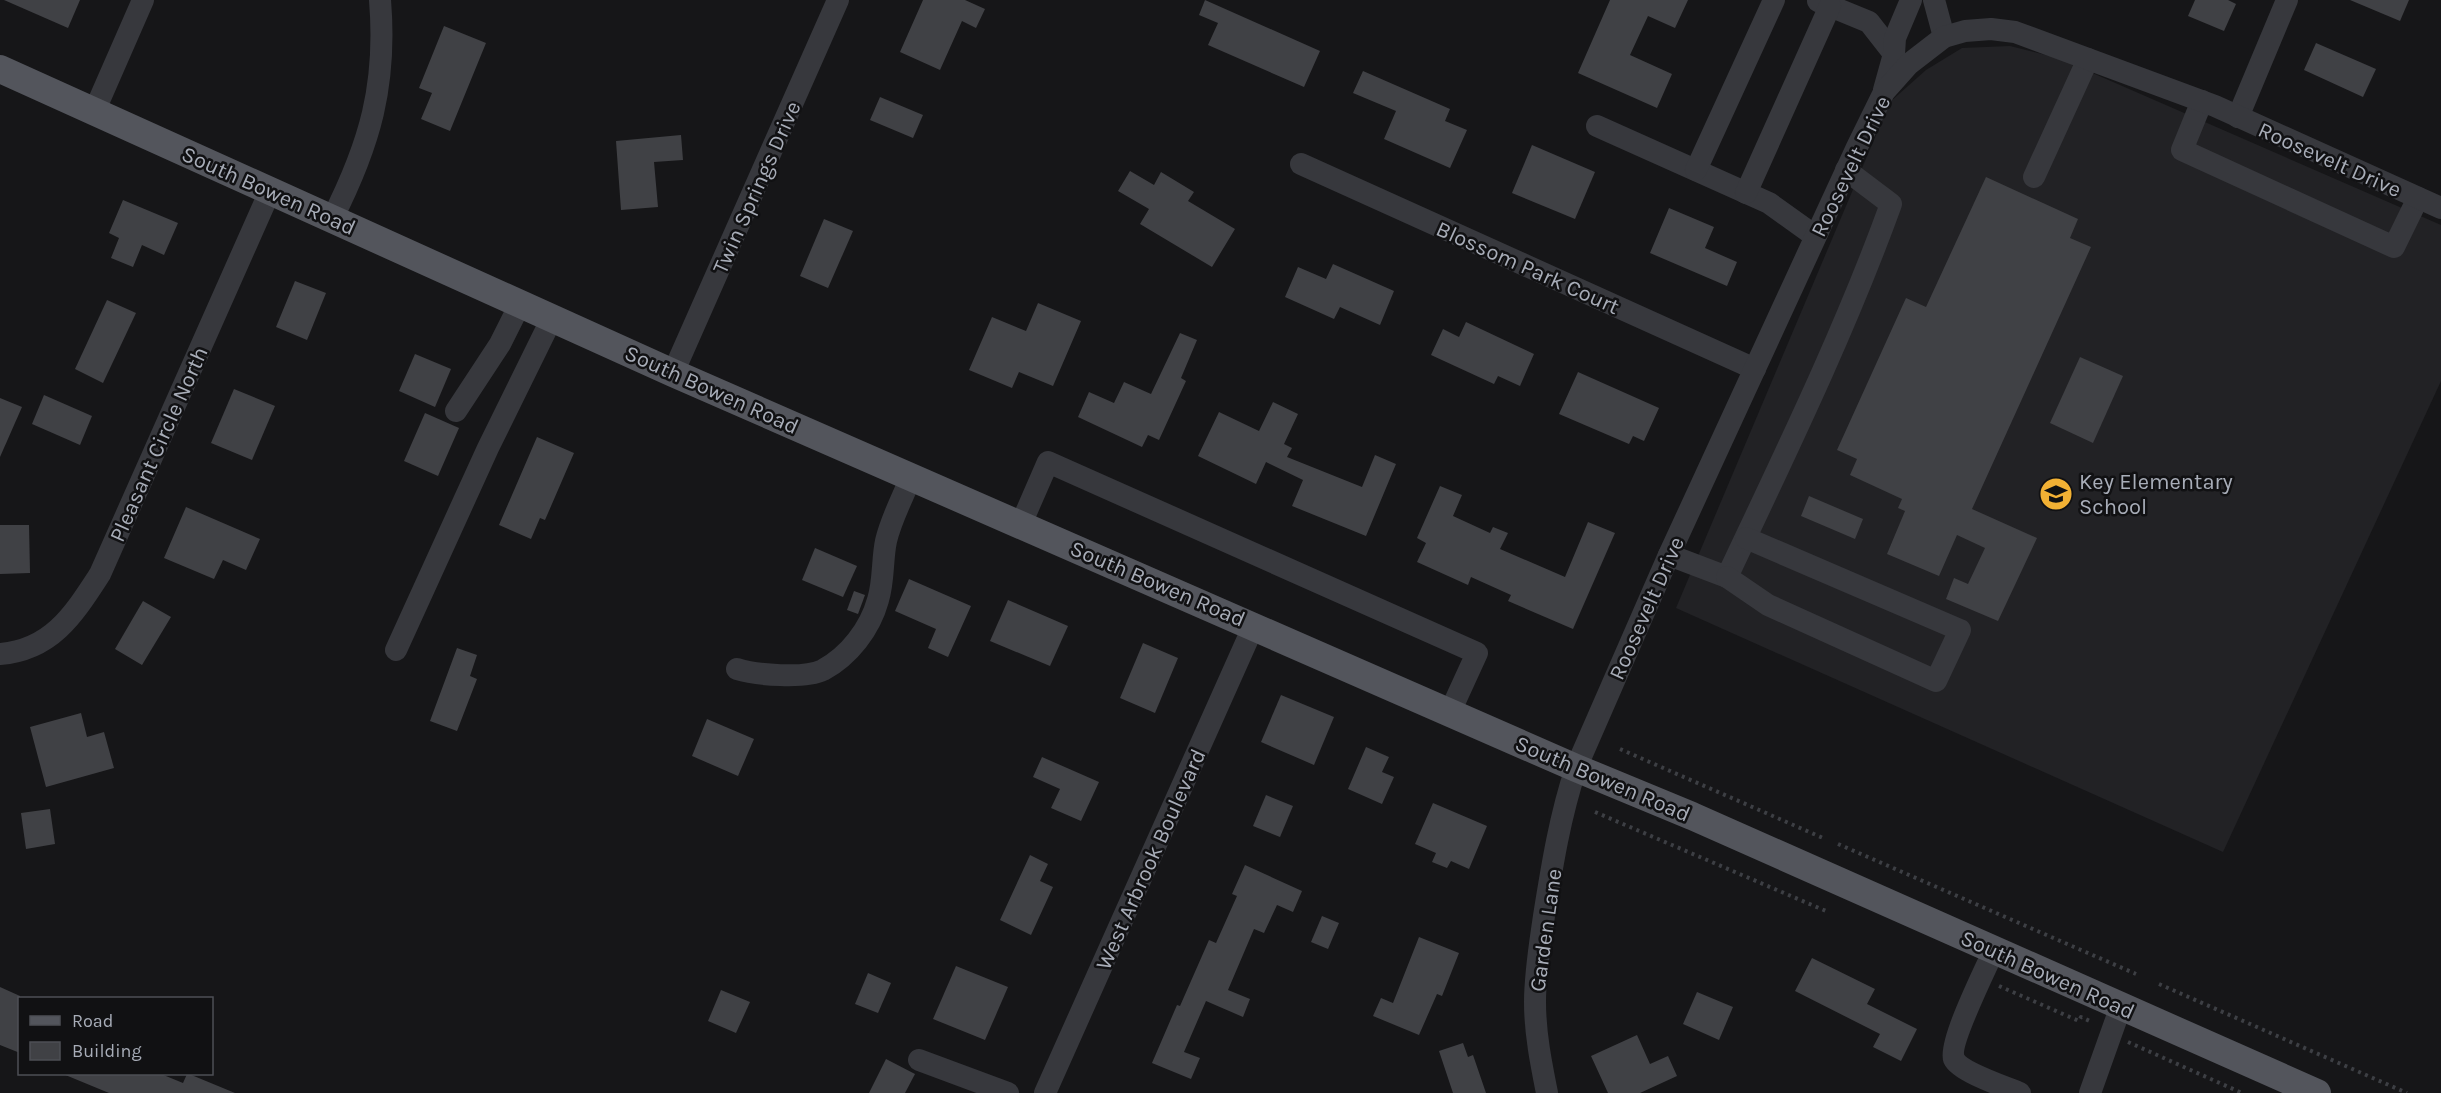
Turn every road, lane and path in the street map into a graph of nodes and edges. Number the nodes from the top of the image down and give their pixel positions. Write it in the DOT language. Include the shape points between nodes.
graph roads {
  1 [pos="143,0"];
  2 [pos="380,0"];
  3 [pos="838,0"];
  4 [pos="1774,0"];
  5 [pos="1911,0"];
  6 [pos="1934,0"];
  7 [pos="2287,0"];
  8 [pos="1824,3"];
  9 [pos="1944,37"];
  10 [pos="1894,54"];
  11 [pos="2088,59"];
  12 [pos="0,69"];
  13 [pos="1884,92"];
  14 [pos="2202,101"];
  15 [pos="94,112"];
  16 [pos="2238,117"];
  17 [pos="1597,126"];
  18 [pos="1301,165"];
  19 [pos="1696,170"];
  20 [pos="1846,170"];
  21 [pos="2034,177"];
  22 [pos="270,191"];
  23 [pos="1746,193"];
  24 [pos="2418,198"];
  25 [pos="2441,208"];
  26 [pos="332,219"];
  27 [pos="1815,236"];
  28 [pos="520,304"];
  29 [pos="552,318"];
  30 [pos="1755,369"];
  31 [pos="673,373"];
  32 [pos="456,411"];
  33 [pos="911,477"];
  34 [pos="1021,524"];
  35 [pos="1746,538"];
  36 [pos="1669,555"];
  37 [pos="1727,577"];
  38 [pos="1254,625"];
  39 [pos="396,650"];
  40 [pos="0,654"];
  41 [pos="737,669"];
  42 [pos="1450,712"];
  43 [pos="1620,749"];
  44 [pos="1576,768"];
  45 [pos="1596,812"];
  46 [pos="1823,838"];
  47 [pos="1838,844"];
  48 [pos="1826,911"];
  49 [pos="1994,950"];
  50 [pos="2136,974"];
  51 [pos="2159,984"];
  52 [pos="1998,986"];
  53 [pos="2121,1006"];
  54 [pos="2092,1022"];
  55 [pos="2124,1036"];
  56 [pos="919,1060"];
  57 [pos="1008,1093"];
  58 [pos="1046,1093"];
  59 [pos="1547,1093"];
  60 [pos="2020,1093"];
  61 [pos="2090,1093"];
  62 [pos="2242,1093"];
  63 [pos="2317,1093"];
  64 [pos="2407,1093"];
  1 -- 15 [label="street"];
  2 -- 26 [label="street" via="383,29 374,114 353,177"];
  3 -- 31 [label="street, Twin Springs Drive"];
  4 -- 19 [label="street"];
  5 -- 10 [label="street" via="1895,38"];
  6 -- 9 [label="street"];
  7 -- 16 [label="street"];
  8 -- 10 [label="street" via="1869,22"];
  8 -- 23 [label="street"];
  9 -- 11 [label="street, Roosevelt Drive" via="1991,28 2015,32"];
  9 -- 13 [label="street, Roosevelt Drive" via="1909,64"];
  10 -- 13 [label="street"];
  11 -- 14 [label="street, Roosevelt Drive"];
  11 -- 21 [label="street"];
  12 -- 15 [label="main road, South Bowen Road"];
  13 -- 20 [label="street, Roosevelt Drive"];
  14 -- 16 [label="street, Roosevelt Drive"];
  14 -- 24 [label="street" via="2182,150 2394,247"];
  15 -- 22 [label="main road, South Bowen Road"];
  16 -- 24 [label="street, Roosevelt Drive"];
  17 -- 19 [label="street"];
  18 -- 30 [label="street, Blossom Park Court"];
  19 -- 23 [label="street"];
  20 -- 27 [label="street, Roosevelt Drive"];
  20 -- 35 [label="street" via="1891,204 1868,266"];
  22 -- 26 [label="main road, South Bowen Road"];
  22 -- 40 [label="street, Pleasant Circle North" via="100,574 75,612 50,638"];
  23 -- 27 [label="street" via="1769,203"];
  24 -- 25 [label="street, Roosevelt Drive"];
  26 -- 28 [label="main road, South Bowen Road"];
  27 -- 30 [label="street, Roosevelt Drive"];
  28 -- 29 [label="main road, South Bowen Road"];
  28 -- 32 [label="street" via="500,344"];
  29 -- 31 [label="main road, South Bowen Road"];
  29 -- 39 [label="street"];
  30 -- 36 [label="street, Roosevelt Drive"];
  31 -- 33 [label="main road, South Bowen Road"];
  33 -- 34 [label="main road, South Bowen Road"];
  33 -- 41 [label="street" via="886,540 878,600 866,628 850,650 821,671 757,675"];
  34 -- 38 [label="main road, South Bowen Road"];
  34 -- 42 [label="street" via="1047,462 1477,652"];
  35 -- 37 [label="street"];
  35 -- 37 [label="street" via="1960,630 1936,681 1768,605"];
  36 -- 37 [label="street"];
  36 -- 44 [label="street, Roosevelt Drive"];
  38 -- 42 [label="main road, South Bowen Road"];
  38 -- 58 [label="street, West Arbrook Boulevard"];
  42 -- 44 [label="main road, South Bowen Road"];
  43 -- 46 [label="path"];
  44 -- 49 [label="main road, South Bowen Road"];
  44 -- 59 [label="street, Garden Lane" via="1555,850 1538,957 1535,1002"];
  45 -- 48 [label="path"];
  47 -- 50 [label="path"];
  49 -- 53 [label="main road, South Bowen Road"];
  49 -- 60 [label="street" via="1962,1024 1953,1050 1954,1060 1962,1068"];
  51 -- 64 [label="path"];
  52 -- 54 [label="path" via="2079,1021 2081,1017"];
  53 -- 61 [label="street"];
  53 -- 63 [label="main road, South Bowen Road"];
  55 -- 62 [label="path" via="2130,1038 2128,1043"];
  56 -- 57 [label="street"];
}
